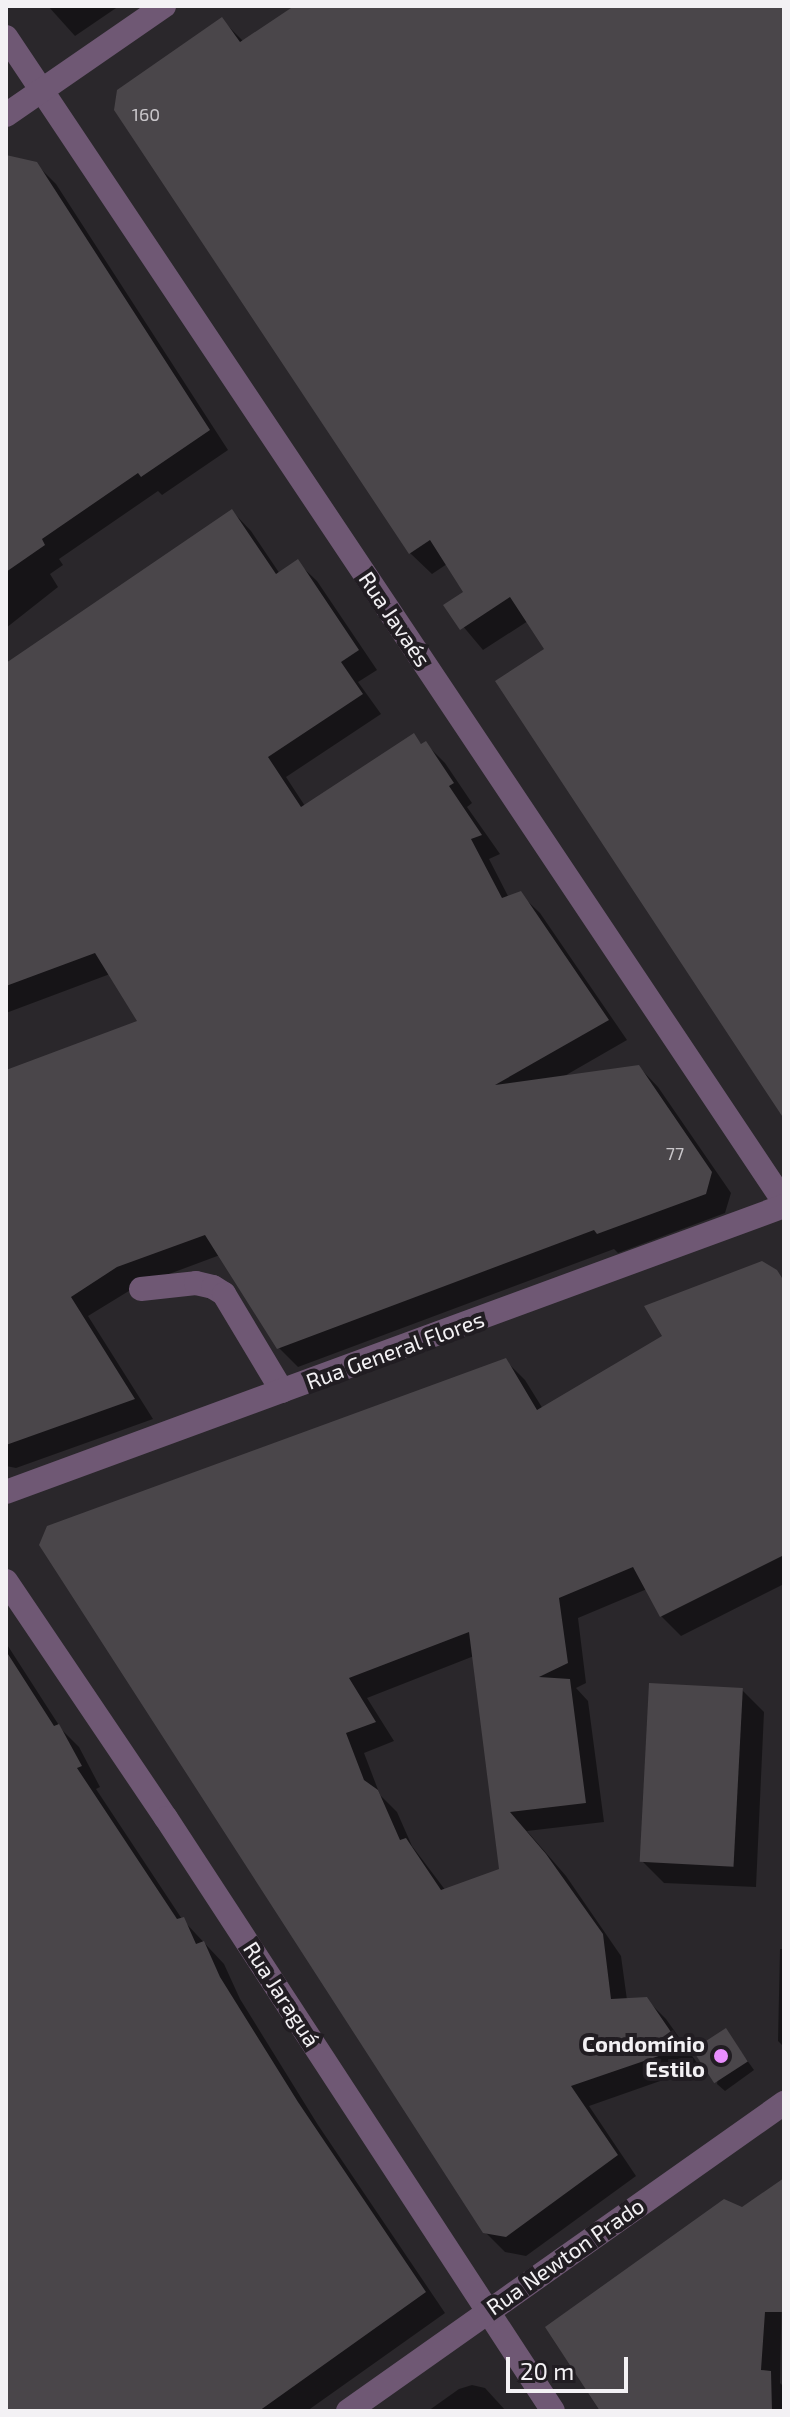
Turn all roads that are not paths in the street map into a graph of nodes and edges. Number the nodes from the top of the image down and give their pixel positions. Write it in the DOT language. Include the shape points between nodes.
graph roads {
  1 [pos="164,6"];
  2 [pos="6,37"];
  3 [pos="42,90"];
  4 [pos="6,115"];
  5 [pos="784,1204"];
  6 [pos="141,1289"];
  7 [pos="282,1391"];
  8 [pos="6,1492"];
  9 [pos="6,1581"];
  10 [pos="784,2103"];
  11 [pos="488,2309"];
  12 [pos="348,2411"];
  13 [pos="553,2411"];
  1 -- 3 [label="street"];
  2 -- 3 [label="street, Rua Javaés"];
  3 -- 4 [label="street"];
  3 -- 5 [label="street, Rua Javaés"];
  5 -- 7 [label="street, Rua General Flores"];
  6 -- 7 [label="street" via="196,1283 224,1294"];
  7 -- 8 [label="street, Rua General Flores"];
  9 -- 11 [label="street, Rua Jaraguá"];
  10 -- 11 [label="street, Rua Newton Prado"];
  11 -- 12 [label="street, Rua Newton Prado"];
  11 -- 13 [label="street, Rua Jaraguá"];
}
